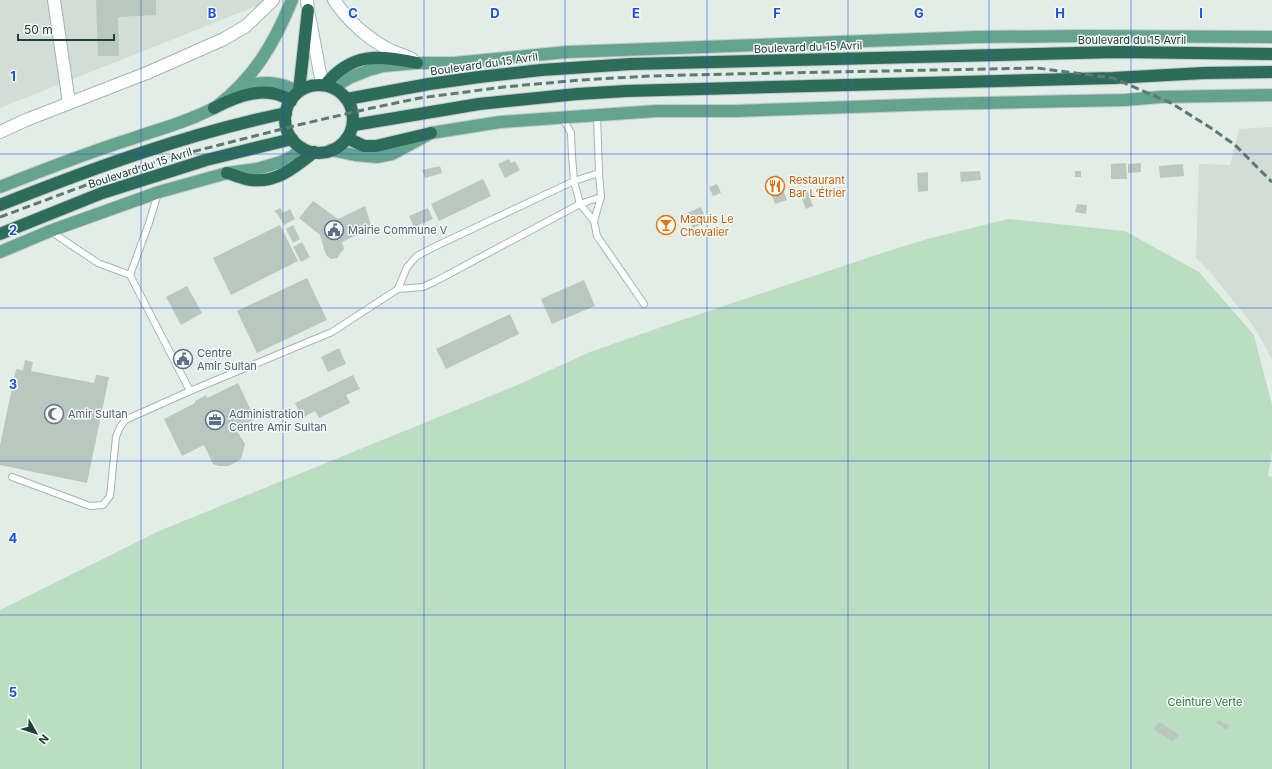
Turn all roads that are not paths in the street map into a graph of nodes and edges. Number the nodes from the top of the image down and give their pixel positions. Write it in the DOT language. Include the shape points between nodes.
graph roads {
  1 [pos="54,0"];
  2 [pos="273,0"];
  3 [pos="292,0"];
  4 [pos="334,0"];
  5 [pos="308,5"];
  6 [pos="1272,37"];
  7 [pos="1272,54"];
  8 [pos="420,63"];
  9 [pos="1272,72"];
  10 [pos="329,86"];
  11 [pos="234,92"];
  12 [pos="296,95"];
  13 [pos="1272,95"];
  14 [pos="347,99"];
  15 [pos="69,103"];
  16 [pos="214,108"];
  17 [pos="286,114"];
  18 [pos="597,115"];
  19 [pos="562,117"];
  20 [pos="354,125"];
  21 [pos="0,132"];
  22 [pos="431,133"];
  23 [pos="347,138"];
  24 [pos="292,139"];
  25 [pos="302,148"];
  26 [pos="331,150"];
  27 [pos="314,152"];
  28 [pos="227,173"];
  29 [pos="599,173"];
  30 [pos="574,181"];
  31 [pos="0,187"];
  32 [pos="159,192"];
  33 [pos="601,197"];
  34 [pos="580,204"];
  35 [pos="0,205"];
  36 [pos="594,221"];
  37 [pos="50,231"];
  38 [pos="0,234"];
  39 [pos="0,252"];
  40 [pos="130,275"];
  41 [pos="398,289"];
  42 [pos="644,304"];
  43 [pos="190,391"];
  44 [pos="12,478"];
  1 -- 15 [label="street"];
  2 -- 15 [label="street" via="246,26 224,39 147,73"];
  3 -- 11 [label="main road" via="266,54"];
  4 -- 8 [label="street" via="370,38 391,51"];
  5 -- 10 [label="street" via="320,73 322,80"];
  5 -- 12 [label="highway"];
  6 -- 8 [label="main road, Boulevard du 15 Avril" via="977,37 566,52 454,63"];
  7 -- 14 [label="highway, Boulevard du 15 Avril" via="1118,52 631,64 479,77"];
  8 -- 10 [label="highway" via="381,57 366,58 351,64 330,78"];
  9 -- 20 [label="highway" via="577,94 479,104"];
  10 -- 12 [label="highway" via="307,87"];
  10 -- 14 [label="highway"];
  11 -- 12 [label="main road" via="261,83 290,87"];
  11 -- 16 [label="main road"];
  12 -- 16 [label="highway" via="283,96 267,92 243,95"];
  12 -- 17 [label="highway"];
  13 -- 18 [label="main road" via="736,111 657,111"];
  14 -- 20 [label="highway"];
  15 -- 21 [label="street"];
  16 -- 31 [label="main road"];
  17 -- 24 [label="highway" via="286,128"];
  17 -- 35 [label="highway, Boulevard du 15 Avril" via="204,133 136,154"];
  18 -- 19 [label="main road"];
  18 -- 29 [label="lane"];
  19 -- 22 [label="main road" via="500,122"];
  19 -- 30 [label="lane" via="571,133"];
  20 -- 23 [label="highway"];
  22 -- 23 [label="highway" via="376,146 364,146"];
  22 -- 26 [label="main road" via="392,154 377,157"];
  23 -- 26 [label="highway"];
  24 -- 25 [label="highway"];
  24 -- 38 [label="highway, Boulevard du 15 Avril" via="206,160 102,193"];
  25 -- 27 [label="highway"];
  25 -- 28 [label="main road" via="281,162 257,169"];
  26 -- 27 [label="highway" via="323,153"];
  27 -- 28 [label="highway" via="284,174 271,179 251,180"];
  28 -- 32 [label="main road"];
  29 -- 30 [label="lane"];
  29 -- 33 [label="lane"];
  30 -- 34 [label="lane"];
  30 -- 41 [label="lane" via="417,256 407,267"];
  32 -- 37 [label="main road"];
  32 -- 40 [label="lane"];
  33 -- 34 [label="lane"];
  33 -- 36 [label="lane"];
  34 -- 36 [label="lane"];
  34 -- 41 [label="lane" via="436,281 423,287"];
  36 -- 42 [label="lane" via="597,236"];
  37 -- 39 [label="main road"];
  37 -- 40 [label="lane" via="98,263"];
  40 -- 43 [label="lane"];
  41 -- 43 [label="lane" via="332,332"];
  43 -- 44 [label="lane" via="125,420 116,437 110,496 103,505 90,506"];
}
